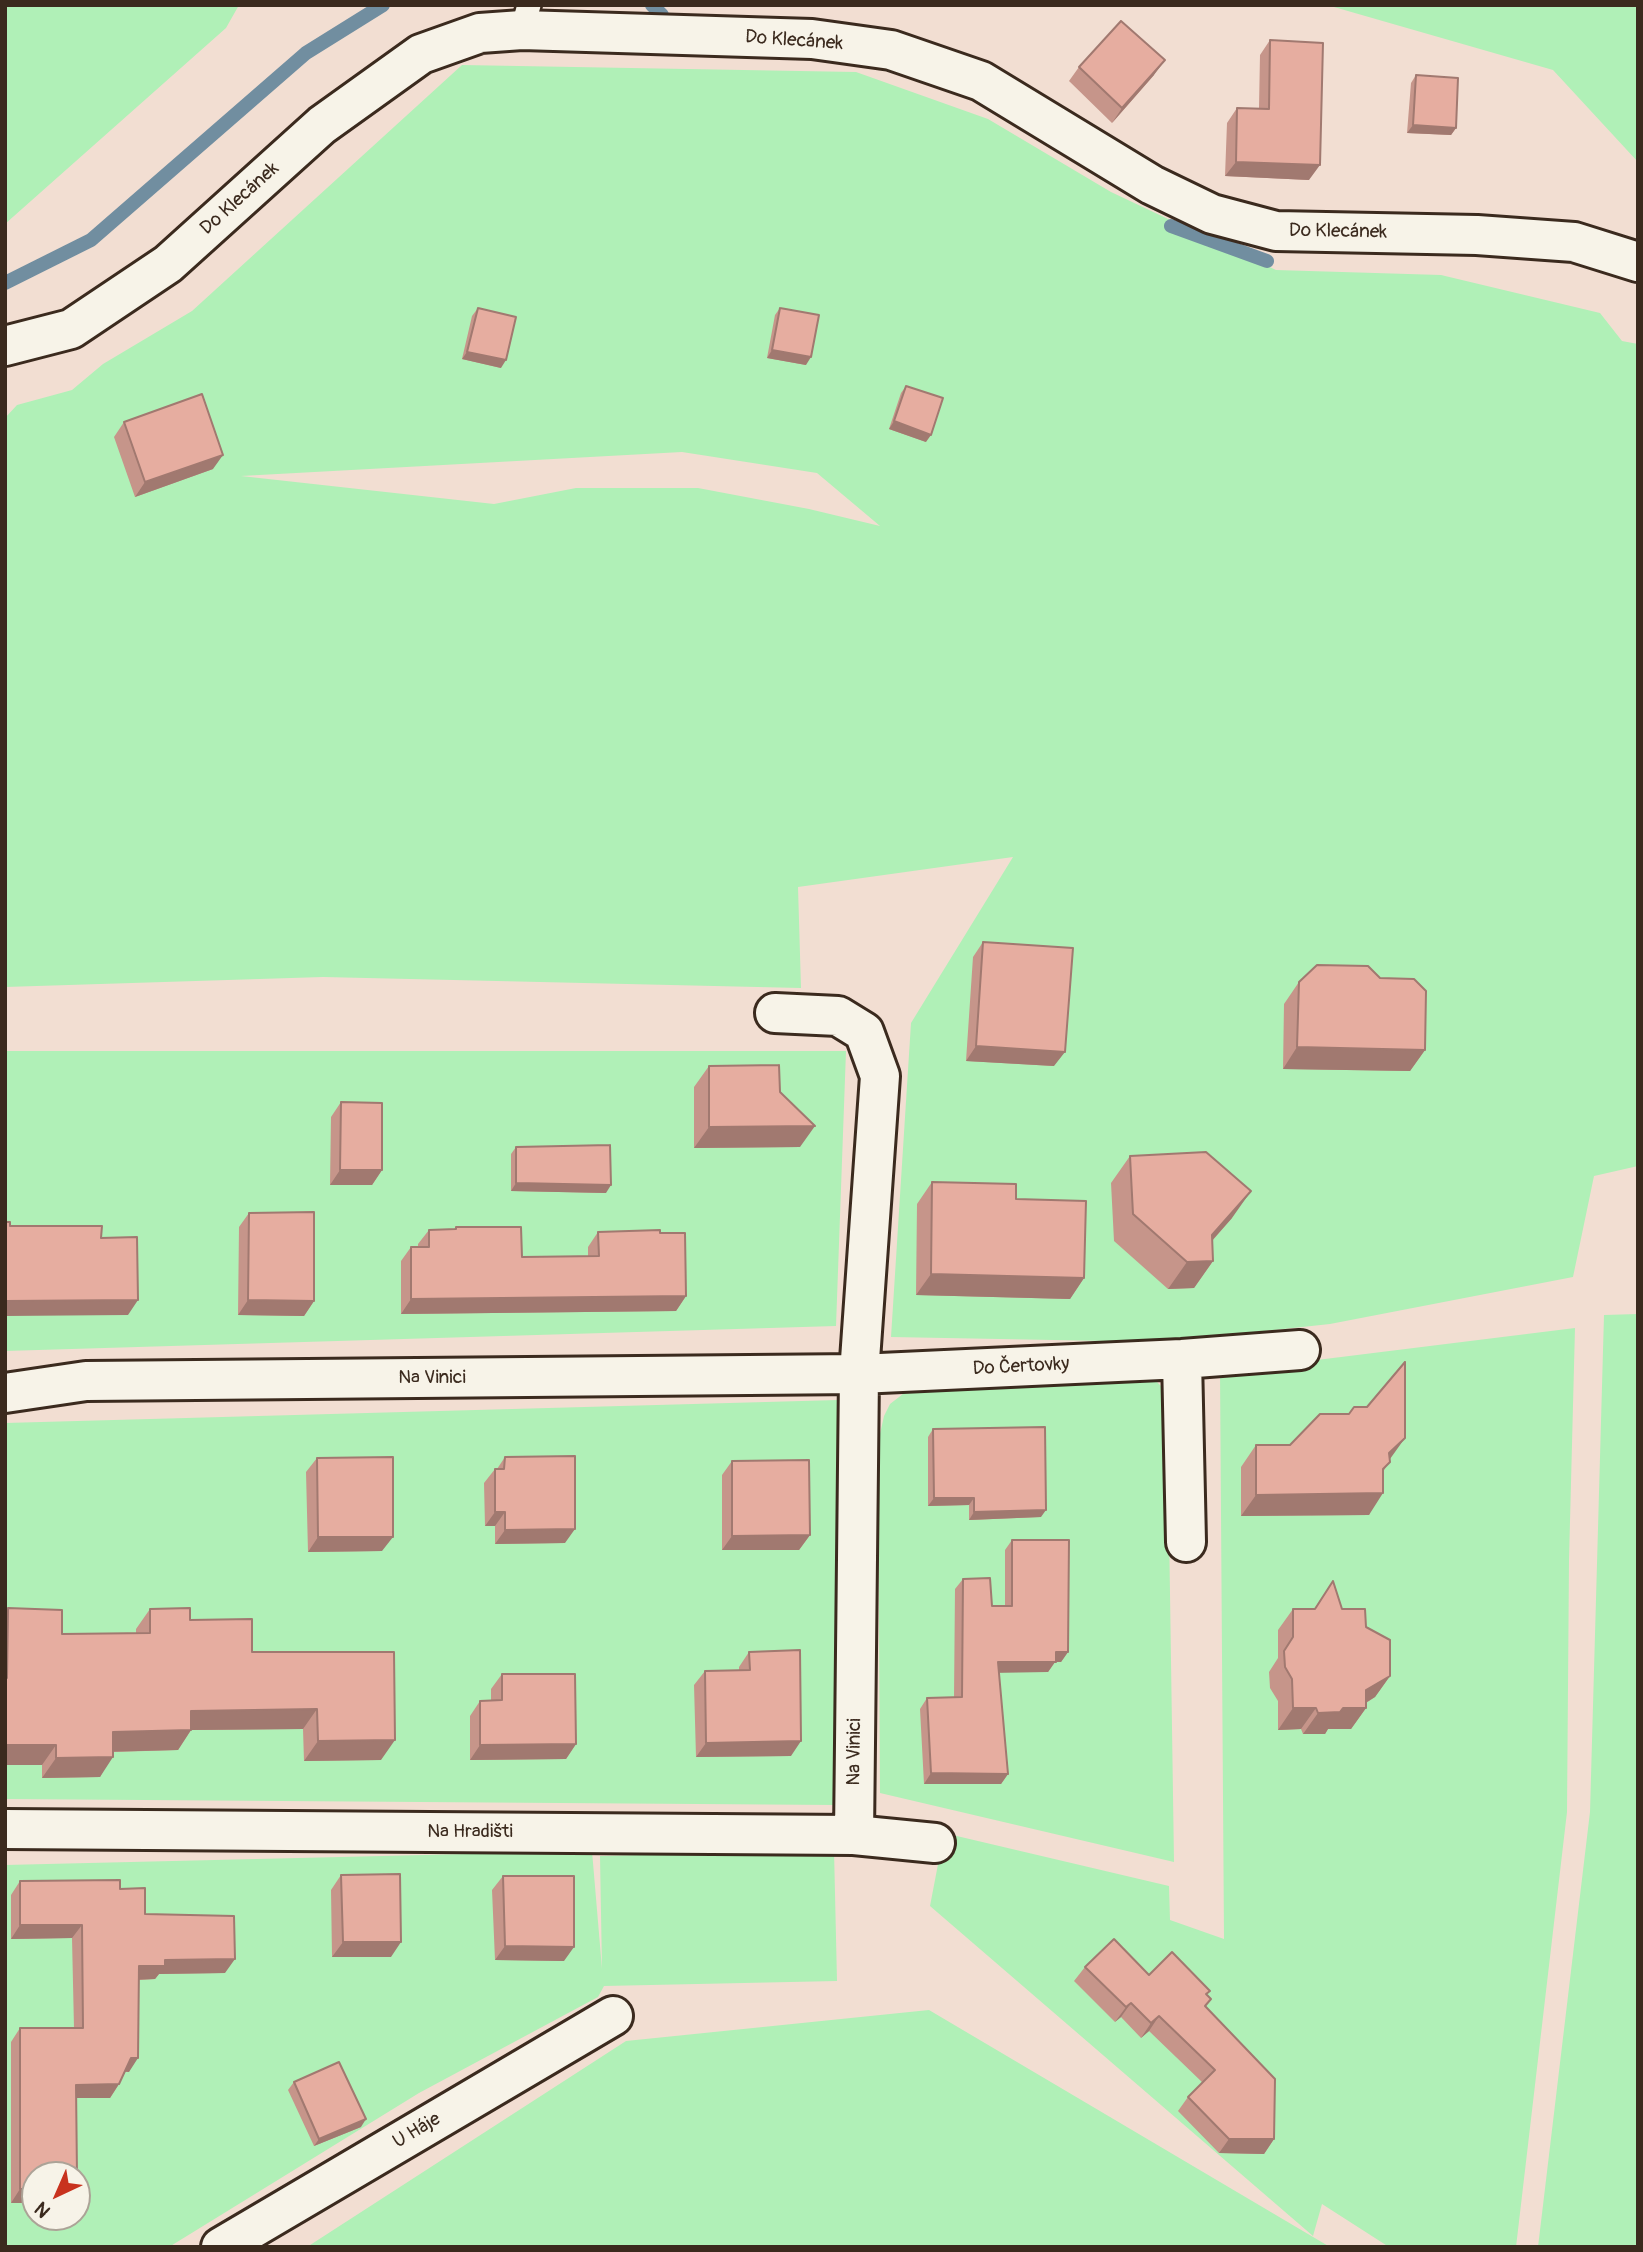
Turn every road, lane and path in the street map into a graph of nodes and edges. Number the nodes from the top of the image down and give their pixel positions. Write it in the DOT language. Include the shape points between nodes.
graph roads {
  1 [pos="526,18"];
  2 [pos="1638,262"];
  3 [pos="5,345"];
  4 [pos="775,1013"];
  5 [pos="1300,1350"];
  6 [pos="1182,1359"];
  7 [pos="859,1374"];
  8 [pos="5,1393"];
  9 [pos="1186,1542"];
  10 [pos="5,1829"];
  11 [pos="854,1835"];
  12 [pos="935,1843"];
  13 [pos="613,2015"];
  14 [pos="221,2247"];
  1 -- 2 [label="street, Do Klecánek" via="812,39 891,50 981,81 1152,185 1212,214 1276,231 1477,234 1574,242"];
  1 -- 3 [label="street, Do Klecánek" via="421,54 322,125 168,264 71,329"];
  4 -- 7 [label="street, Na Vinici" via="838,1016 864,1032 880,1076"];
  5 -- 6 [label="street, Do Čertovky"];
  6 -- 7 [label="street, Do Čertovky"];
  6 -- 9 [label="street"];
  7 -- 8 [label="street, Na Vinici" via="86,1381"];
  7 -- 11 [label="street, Na Vinici"];
  10 -- 11 [label="street, Na Hradišti"];
  11 -- 12 [label="street, Na Hradišti"];
  13 -- 14 [label="street, U Háje"];
}
